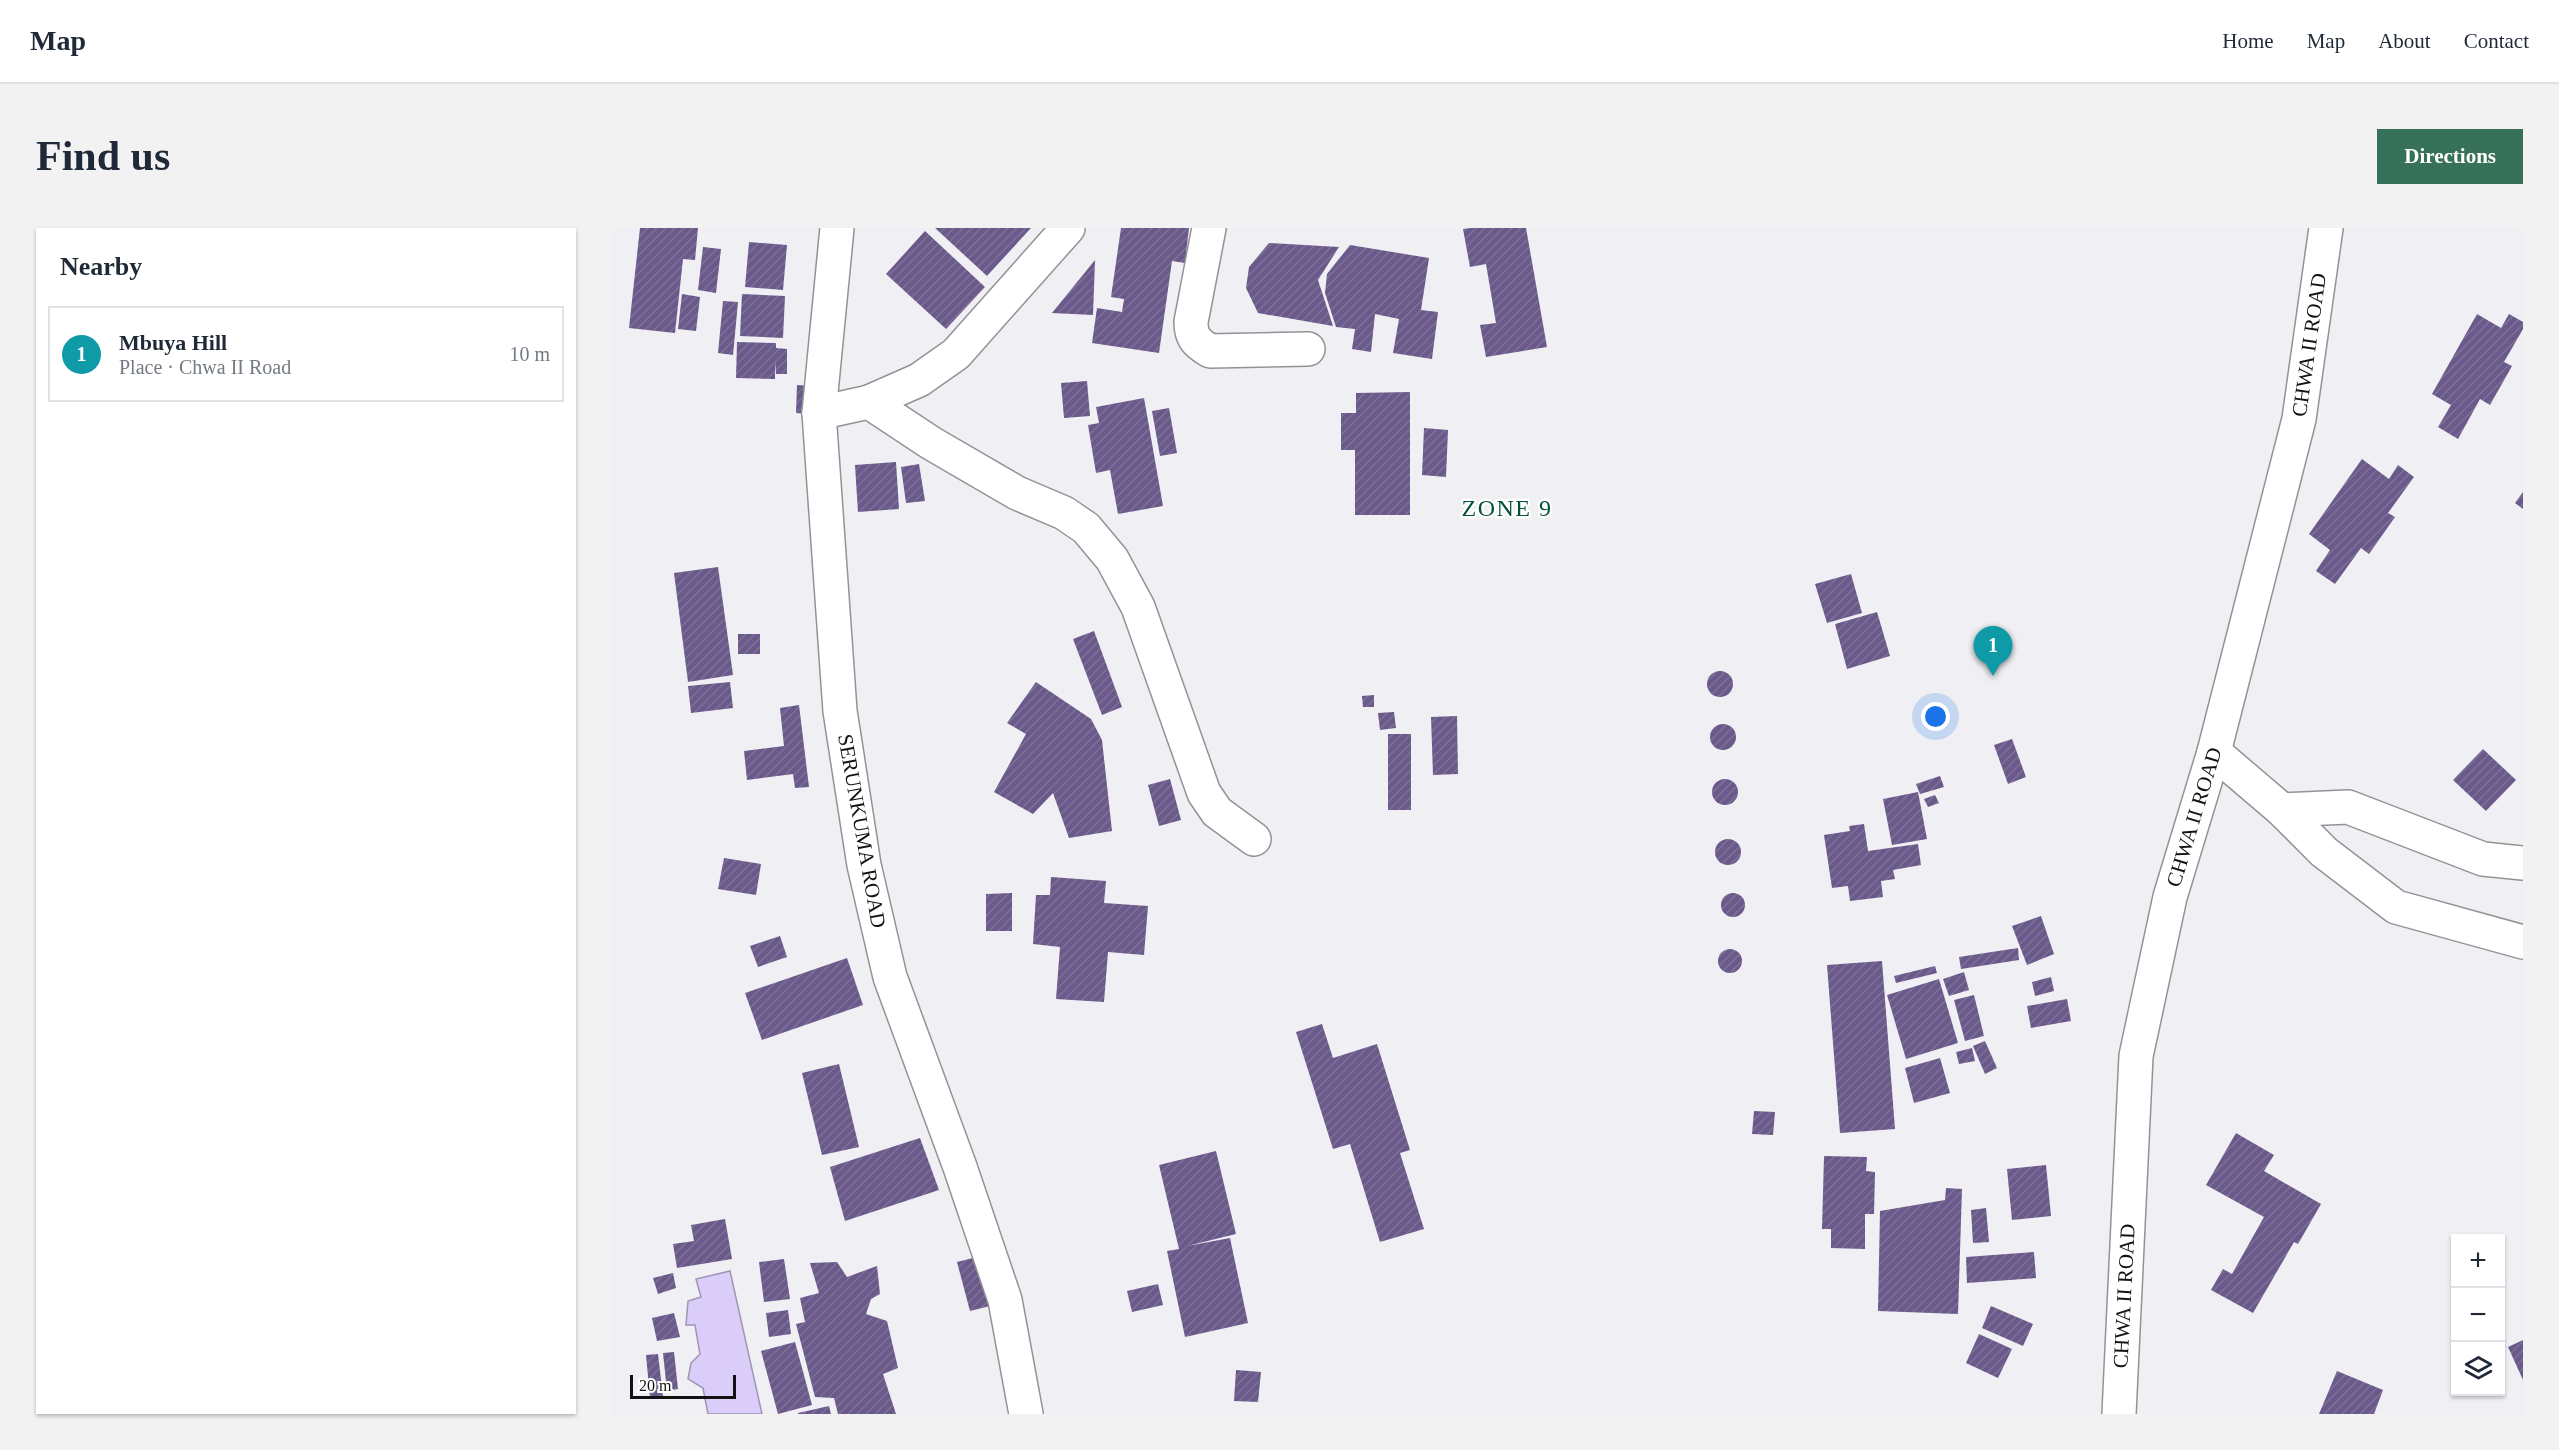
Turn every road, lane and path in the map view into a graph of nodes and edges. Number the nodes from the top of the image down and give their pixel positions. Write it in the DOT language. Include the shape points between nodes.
graph roads {
  1 [pos="837,228"];
  2 [pos="1068,228"];
  3 [pos="1209,228"];
  4 [pos="2326,228"];
  5 [pos="1308,349"];
  6 [pos="869,402"];
  7 [pos="819,413"];
  8 [pos="2214,752"];
  9 [pos="2282,810"];
  10 [pos="1254,839"];
  11 [pos="2523,863"];
  12 [pos="2523,942"];
  13 [pos="1021,1411"];
  14 [pos="2119,1414"];
  1 -- 7 [label="street, SERUNKUMA ROAD"];
  2 -- 6 [label="street" via="956,354 919,380"];
  3 -- 5 [label="street" via="1191,322 1191,334 1197,343 1210,351"];
  4 -- 8 [label="street, CHWA II ROAD" via="2299,418"];
  6 -- 7 [label="street"];
  6 -- 10 [label="street" via="931,444 1086,528 1112,559 1138,607 1204,793 1217,812"];
  7 -- 13 [label="street, SERUNKUMA ROAD" via="840,711 864,865 890,977 1005,1300"];
  8 -- 9 [label="street"];
  8 -- 14 [label="street, CHWA II ROAD" via="2170,897 2136,1056"];
  9 -- 11 [label="street" via="2348,807 2483,860"];
  9 -- 12 [label="street" via="2324,852 2396,907"];
}
